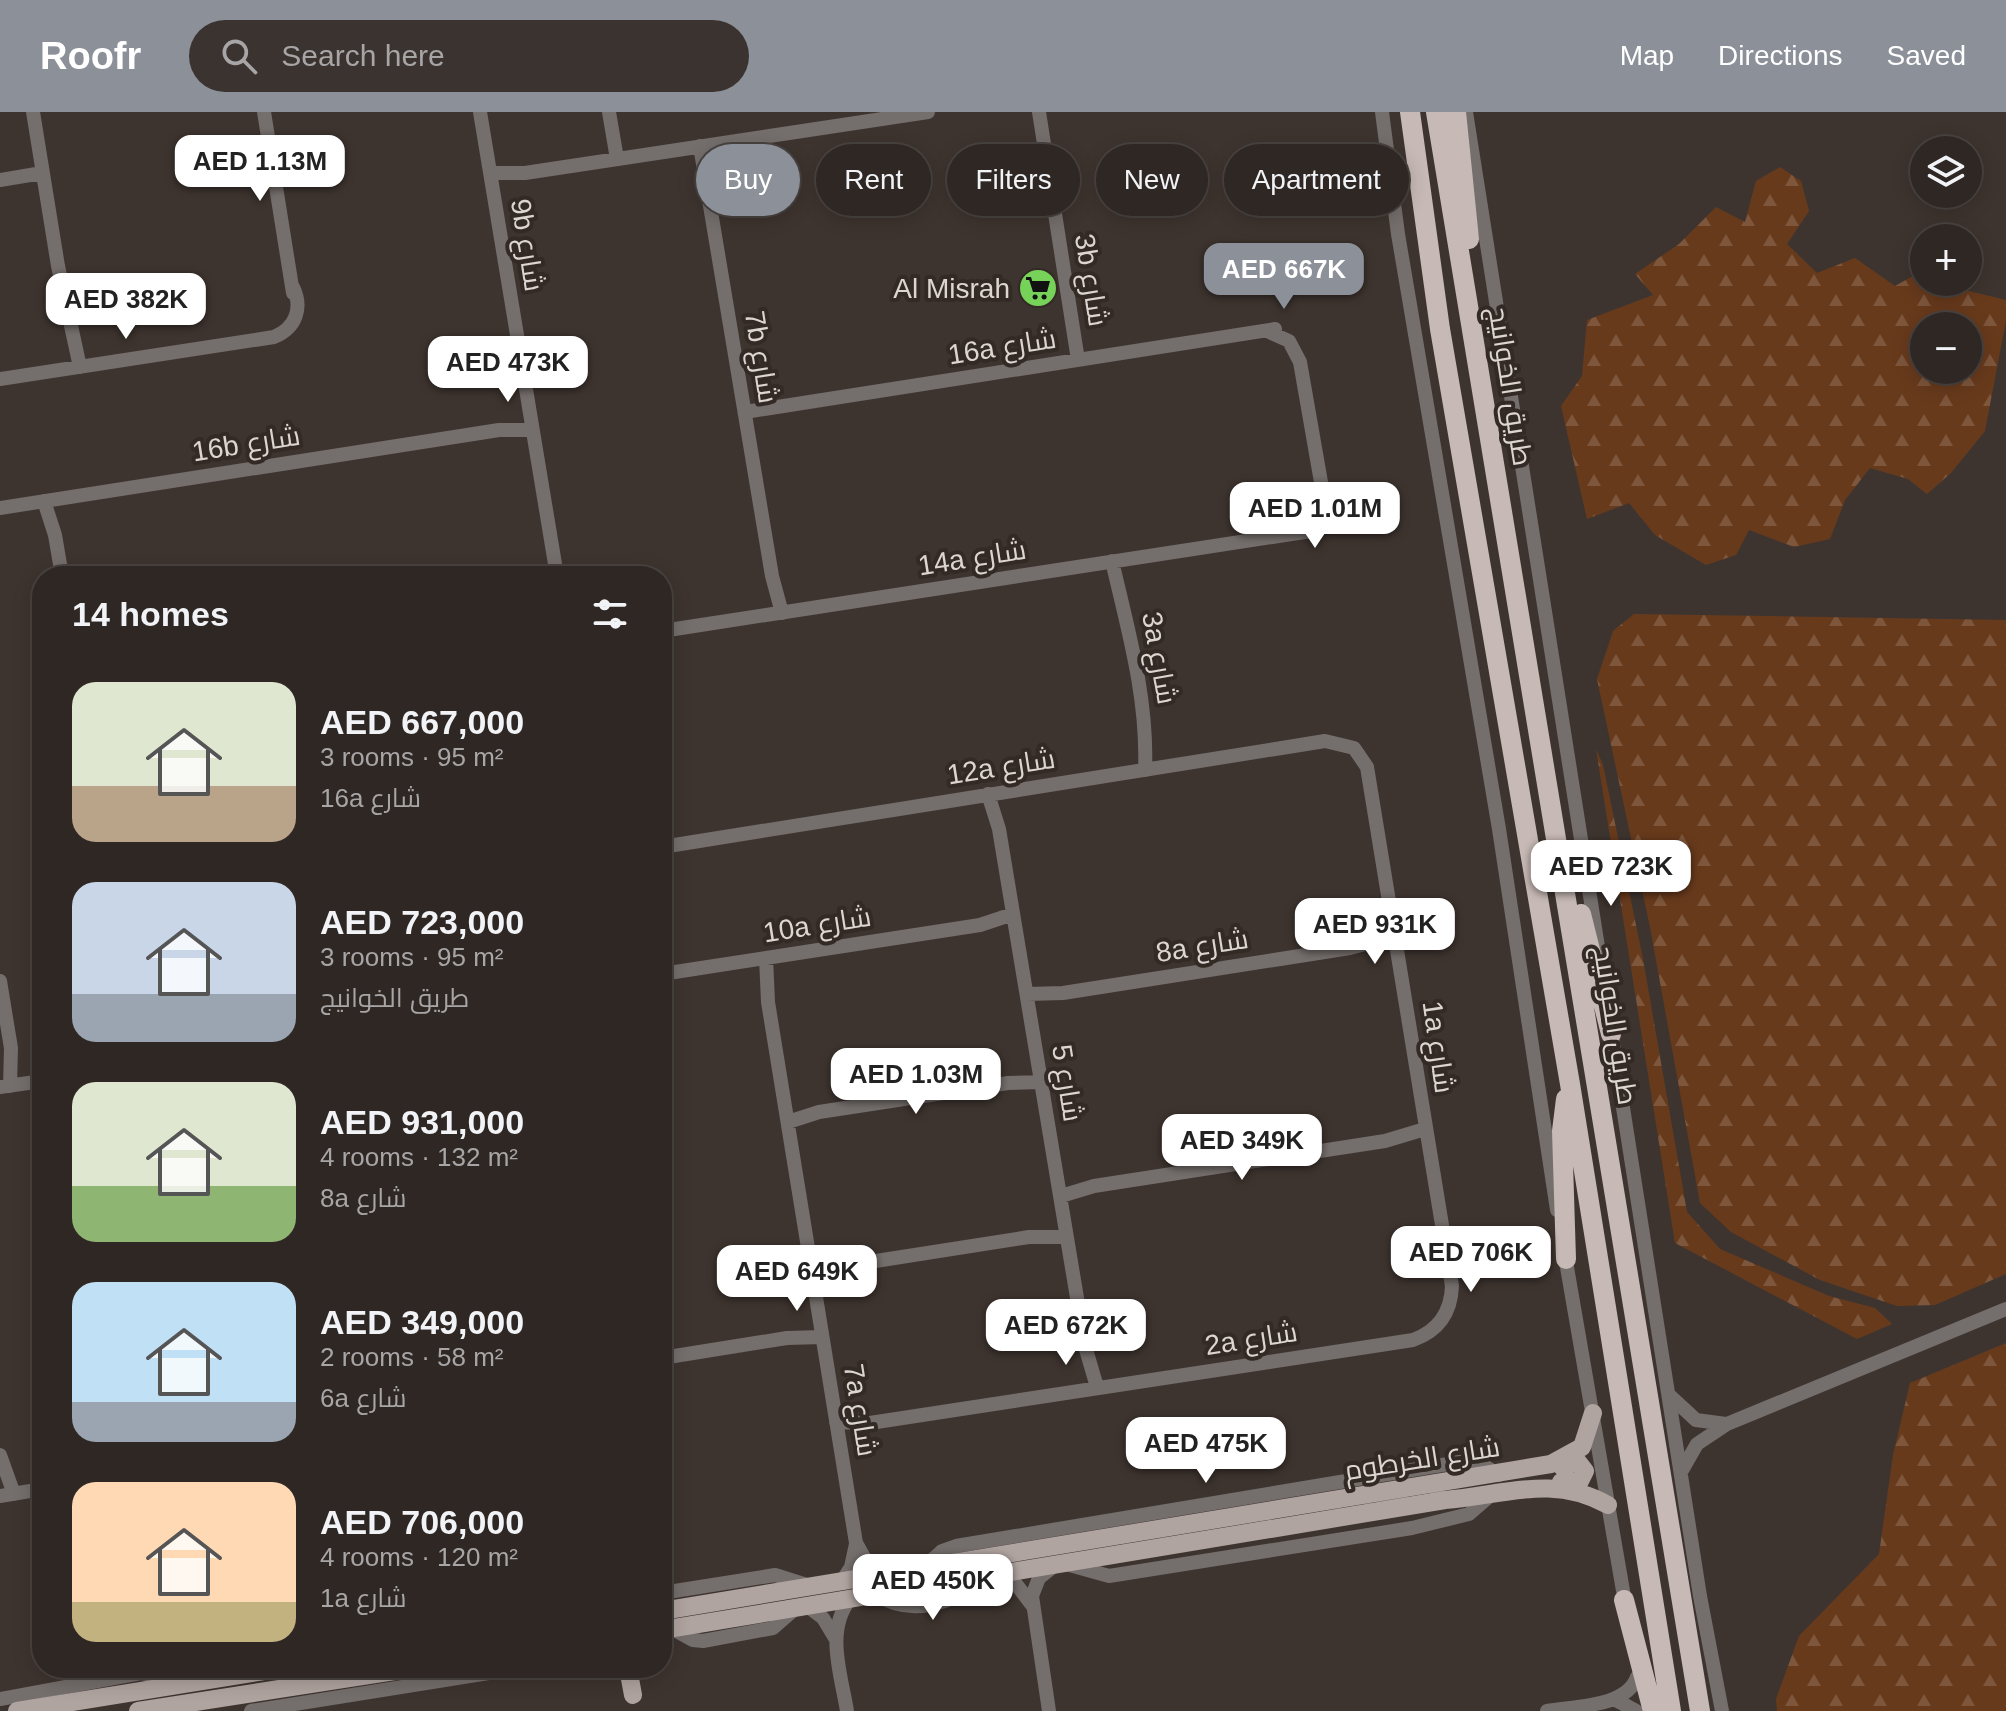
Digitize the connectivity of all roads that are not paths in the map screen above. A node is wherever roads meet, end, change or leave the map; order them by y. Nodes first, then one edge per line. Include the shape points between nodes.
1 (33, 112) edge
2 (264, 112) edge
3 (480, 112) edge
4 (609, 112) edge
5 (928, 112) edge
6 (1039, 112) edge
7 (1382, 112) edge
8 (1397, 112) edge
9 (1410, 112) edge
10 (1436, 112) edge
11 (1456, 112) edge
12 (1466, 112) edge
13 (713, 144) edge
14 (696, 147) edge
15 (617, 159) junction
16 (42, 173) junction
17 (491, 178) junction
18 (0, 180) edge
19 (1422, 194) junction
20 (712, 216) edge
21 (1463, 266) junction
22 (1078, 360) junction
23 (74, 368) junction
24 (0, 379) edge
25 (745, 412) junction
26 (532, 424) junction
27 (50, 500) junction
28 (0, 508) edge
29 (1318, 519) joint
30 (1117, 560) junction
31 (60, 566) edge
32 (555, 566) edge
33 (776, 614) junction
34 (672, 630) edge
35 (1347, 745) joint
36 (1152, 769) junction
37 (994, 794) junction
38 (1552, 804) junction
39 (672, 845) edge
40 (1014, 919) junction
41 (1397, 941) junction
42 (761, 959) junction
43 (672, 972) edge
44 (0, 981) edge
45 (1028, 999) junction
46 (1611, 1034) junction
47 (1041, 1077) junction
48 (32, 1083) edge
49 (1570, 1084) junction
50 (12, 1086) edge
51 (787, 1116) junction
52 (1425, 1135) junction
53 (1060, 1191) junction
54 (1066, 1231) junction
55 (1566, 1259) junction
56 (812, 1271) junction
57 (2006, 1309) edge
58 (1442, 1312) joint
59 (821, 1332) junction
60 (672, 1356) edge
61 (1091, 1388) junction
62 (1669, 1395) junction
63 (1593, 1413) junction
64 (1727, 1424) junction
65 (837, 1428) junction
66 (0, 1458) edge
67 (1538, 1466) junction
68 (1681, 1472) junction
69 (1499, 1475) junction
70 (1539, 1488) junction
71 (32, 1491) edge
72 (7, 1495) edge
73 (1491, 1495) junction
74 (1608, 1505) junction
75 (1201, 1522) junction
76 (856, 1543) junction
77 (1161, 1548) junction
78 (1060, 1565) junction
79 (923, 1568) junction
80 (884, 1574) junction
81 (1000, 1574) junction
82 (842, 1581) junction
83 (810, 1586) junction
84 (672, 1591) edge
85 (850, 1599) junction
86 (733, 1600) junction
87 (1624, 1600) junction
88 (1032, 1605) junction
89 (802, 1607) junction
90 (672, 1609) edge
91 (672, 1623) edge
92 (672, 1624) edge
93 (836, 1642) junction
94 (1637, 1677) junction
95 (114, 1678) edge
96 (155, 1678) edge
97 (203, 1678) edge
98 (350, 1678) edge
99 (458, 1678) edge
100 (625, 1678) edge
101 (631, 1678) edge
102 (178, 1686) junction
103 (0, 1699) edge
104 (1614, 1699) junction
105 (634, 1703) edge
106 (17, 1711) edge
107 (138, 1711) edge
108 (251, 1711) edge
109 (847, 1711) edge
110 (1049, 1711) edge
111 (1547, 1711) edge
112 (1636, 1711) edge
113 (1643, 1711) edge
114 (1653, 1711) edge
115 (1671, 1711) edge
116 (1700, 1711) edge
117 (1722, 1711) edge

1 - 16 street
2 - 23 street via 298,309 290,321 258,339
3 - 17 street, 9b شارع
4 - 15 street
5 - 13 street
6 - 22 street, 3b شارع
7 - 55 street
8 - 19 highway
9 - 19 highway, طريق الخوانيج
10 - 21 highway, طريق الخوانيج
11 - 21 highway via 1469,227
12 - 46 street
14 - 15 street
15 - 17 street
16 - 18 street
16 - 23 street
17 - 26 street, 9b شارع
19 - 49 highway, طريق الخوانيج via 1443,345
20 - 25 street, 7b شارع
21 - 38 highway, طريق الخوانيج
22 - 25 street, 16a شارع
22 - 29 street, 16a شارع via 1281,329 1291,338 1300,362 1322,494
23 - 24 street
25 - 33 street, 7b شارع
26 - 27 street, 16b شارع
26 - 32 street, 9b شارع
27 - 28 street, 16b شارع
27 - 31 street
29 - 30 street, 14a شارع via 1306,533
30 - 33 street, 14a شارع
30 - 36 street, 3a شارع
33 - 34 street, 14a شارع
35 - 36 street, 12a شارع via 1325,741
35 - 41 street, 1a شارع via 1360,753 1367,767
36 - 37 street, 12a شارع
37 - 39 street, 12a شارع
37 - 40 street, شارع 5
38 - 46 highway
38 - 116 highway, طريق الخوانيج
40 - 42 street, 10a شارع
40 - 45 street, شارع 5
41 - 45 street, 8a شارع
41 - 52 street, 1a شارع
42 - 43 street, 10a شارع
42 - 51 street, 7a شارع
44 - 50 street
45 - 47 street, شارع 5
46 - 62 street
47 - 51 street
47 - 53 street, شارع 5
48 - 50 street
49 - 55 highway via 1562,1131
49 - 115 highway, طريق الخوانيج
51 - 56 street, 7a شارع
52 - 53 street
52 - 58 street, 1a شارع via 1452,1295
53 - 54 street, شارع 5
54 - 56 street
54 - 61 street, شارع 5
55 - 63 street
56 - 59 street, 7a شارع
57 - 64 street
58 - 61 street, 2a شارع via 1429,1332 1403,1341
59 - 60 street
59 - 65 street, 7a شارع
61 - 65 street, 2a شارع
62 - 64 street via 1696,1420
62 - 68 street
63 - 67 main road, شارع الخرطوم via 1577,1452
63 - 74 street
64 - 68 street via 1697,1444
65 - 76 street, 7a شارع
66 - 72 street
67 - 69 main road, شارع الخرطوم
67 - 70 main road via 1574,1461 1585,1471 1580,1481
68 - 117 street
69 - 75 main road, شارع الخرطوم
69 - 79 street via 1481,1464 1460,1462 956,1546
70 - 73 main road, شارع الخرطوم
70 - 74 main road, شارع الخرطوم via 1571,1488
71 - 72 street
73 - 77 main road, شارع الخرطوم
73 - 78 street via 1469,1514 1412,1528 1109,1576
74 - 87 street
75 - 77 main road via 1198,1533
75 - 79 main road, شارع الخرطوم
76 - 80 street via 869,1566
76 - 82 street, 7a شارع
77 - 78 main road, شارع الخرطوم
78 - 81 main road, شارع الخرطوم
78 - 88 street via 1039,1578
79 - 80 main road, شارع الخرطوم
80 - 82 main road, شارع الخرطوم
81 - 85 main road, شارع الخرطوم
81 - 88 street
82 - 83 main road, شارع الخرطوم
83 - 84 street via 775,1575
83 - 86 main road, شارع الخرطوم
85 - 89 main road, شارع الخرطوم
85 - 93 street via 840,1615
86 - 90 main road, شارع الخرطوم
86 - 91 main road
87 - 94 street
87 - 114 highway
88 - 110 street
89 - 92 main road, شارع الخرطوم
89 - 93 street via 823,1618
93 - 109 street
94 - 104 street via 1632,1688
94 - 113 street
95 - 103 street
96 - 102 street
97 - 102 main road
98 - 107 main road
99 - 108 street
100 - 105 street
101 - 105 main road
102 - 106 main road
104 - 111 street
104 - 112 street

